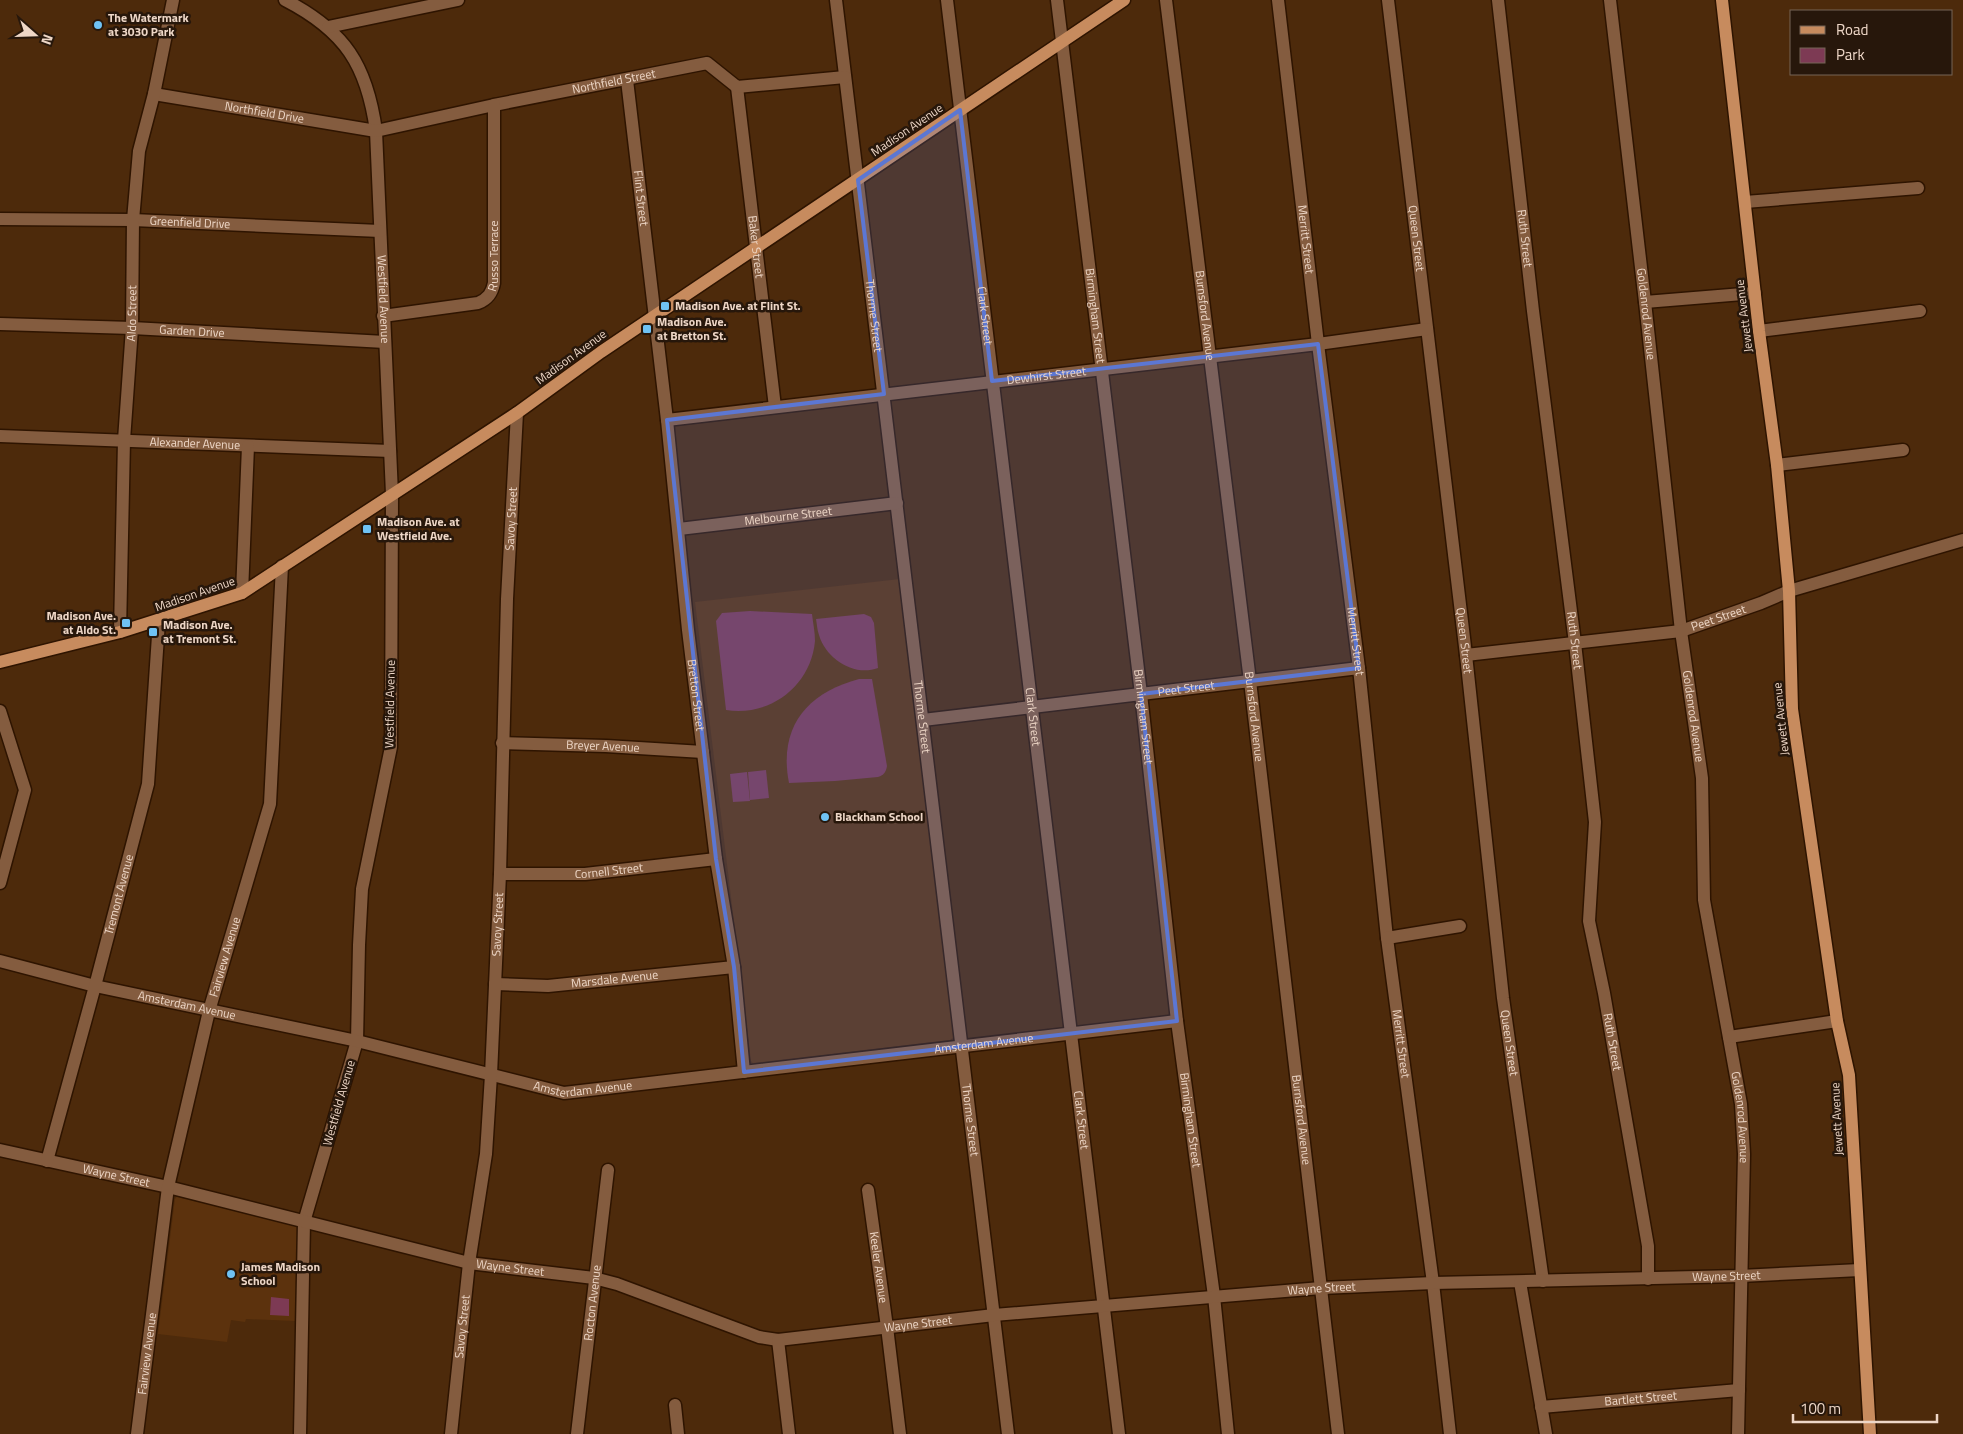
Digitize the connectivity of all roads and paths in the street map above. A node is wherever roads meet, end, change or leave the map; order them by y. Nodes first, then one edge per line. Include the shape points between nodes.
1 (173, 0) edge
2 (285, 0) edge
3 (458, 0) edge
4 (836, 0) edge
5 (947, 0) edge
6 (1057, 0) edge
7 (1124, 0) edge
8 (1166, 0) edge
9 (1278, 0) edge
10 (1388, 0) edge
11 (1498, 0) edge
12 (1610, 0) edge
13 (1722, 0) edge
14 (328, 26) junction
15 (1062, 43) junction
16 (845, 77) junction
17 (627, 80) junction
18 (737, 87) junction
19 (154, 94) junction
20 (494, 105) junction
21 (960, 110) junction
22 (376, 131) junction
23 (858, 180) junction
24 (1918, 188) dead end
25 (1745, 202) junction
26 (0, 219) edge
27 (133, 220) junction
28 (380, 231) junction
29 (757, 248) junction
30 (1755, 293) junction
31 (1646, 302) junction
32 (1920, 311) dead end
33 (383, 316) junction
34 (654, 316) junction
35 (0, 324) edge
36 (132, 328) junction
37 (1428, 329) junction
38 (1759, 331) junction
39 (385, 342) junction
40 (1318, 344) junction
41 (1209, 355) junction
42 (1100, 368) junction
43 (992, 381) junction
44 (884, 394) junction
45 (776, 407) junction
46 (517, 413) junction
47 (667, 420) junction
48 (0, 436) edge
49 (124, 440) junction
50 (248, 446) junction
51 (1903, 450) dead end
52 (390, 451) junction
53 (1777, 465) junction
54 (392, 494) junction
55 (897, 503) junction
56 (679, 529) junction
57 (1963, 540) edge
58 (282, 566) junction
59 (1789, 591) junction
60 (242, 593) junction
61 (159, 621) junction
62 (1681, 631) junction
63 (120, 632) junction
64 (1575, 643) junction
65 (1466, 655) junction
66 (0, 662) edge
67 (1359, 668) junction
68 (1250, 681) junction
69 (1141, 694) junction
70 (1031, 708) junction
71 (0, 711) edge
72 (923, 720) junction
73 (502, 742) junction
74 (703, 752) junction
75 (716, 859) junction
76 (500, 874) junction
77 (0, 882) edge
78 (1460, 926) dead end
79 (1387, 938) junction
80 (0, 961) edge
81 (734, 967) junction
82 (495, 984) junction
83 (95, 986) junction
84 (209, 1011) junction
85 (1177, 1021) junction
86 (1836, 1021) junction
87 (1070, 1034) junction
88 (1730, 1037) junction
89 (357, 1041) junction
90 (962, 1047) junction
91 (744, 1072) junction
92 (491, 1075) junction
93 (0, 1150) edge
94 (46, 1161) junction
95 (608, 1170) dead end
96 (168, 1187) junction
97 (868, 1190) dead end
98 (304, 1222) junction
99 (468, 1263) junction
100 (1860, 1270) junction
101 (1740, 1276) junction
102 (594, 1278) junction
103 (1648, 1278) junction
104 (1543, 1281) junction
105 (1520, 1282) junction
106 (1433, 1283) junction
107 (1322, 1288) junction
108 (1214, 1296) junction
109 (1103, 1306) junction
110 (994, 1314) junction
111 (888, 1327) junction
112 (778, 1340) junction
113 (1739, 1390) junction
114 (675, 1405) dead end
115 (1541, 1406) junction
116 (137, 1434) edge
117 (300, 1434) edge
118 (451, 1434) edge
119 (577, 1434) edge
120 (678, 1434) edge
121 (789, 1434) edge
122 (900, 1434) edge
123 (1008, 1434) edge
124 (1119, 1434) edge
125 (1228, 1434) edge
126 (1338, 1434) edge
127 (1450, 1434) edge
128 (1546, 1434) edge
129 (1738, 1434) edge
130 (1870, 1434) edge

1 - 19 street, Aldo Street
2 - 14 street, Westfield Avenue
3 - 14 street
4 - 16 street, Thorme Street
5 - 21 street, Clark Street
6 - 15 street, Birmingham Street
7 - 15 main road, Madison Avenue
8 - 41 street, Burnsford Avenue
9 - 40 street, Merritt Street
10 - 37 street, Queen Street
11 - 64 street, Ruth Street via 1534,326
12 - 31 street, Goldenrod Avenue
13 - 25 main road, Jewett Avenue
14 - 22 street, Westfield Avenue via 360,70 369,90
15 - 21 main road, Madison Avenue
15 - 42 street, Birmingham Street
16 - 18 street
16 - 23 street, Thorme Street
17 - 18 street, Northfield Street via 707,63
17 - 20 street, Northfield Street
17 - 34 street, Flint Street
18 - 29 street, Baker Street
19 - 22 street, Northfield Drive
19 - 27 street, Aldo Street via 139,151
20 - 22 street, Northfield Street
20 - 33 street, Russo Terrace via 492,290 486,299 478,303
21 - 23 main road, Madison Avenue
21 - 43 street, Clark Street
22 - 28 street, Westfield Avenue
23 - 29 main road, Madison Avenue
23 - 44 street, Thorme Street
24 - 25 street
25 - 30 main road, Jewett Avenue
26 - 27 street, Greenfield Drive
27 - 28 street, Greenfield Drive
27 - 36 street, Aldo Street
28 - 33 street, Westfield Avenue
29 - 34 main road, Madison Avenue
29 - 45 street, Baker Street
30 - 31 street
30 - 38 main road, Jewett Avenue
31 - 62 street, Goldenrod Avenue
32 - 38 street
33 - 39 street, Westfield Avenue
34 - 46 main road, Madison Avenue
34 - 47 street, Bretton Street
35 - 36 street, Garden Drive
36 - 39 street, Garden Drive
36 - 49 street, Aldo Street
37 - 40 street, Dewhirst Street
37 - 65 street, Queen Street
38 - 53 main road, Jewett Avenue
39 - 52 street, Westfield Avenue
40 - 41 street, Dewhirst Street
40 - 67 street, Merritt Street
41 - 42 street, Dewhirst Street
41 - 68 street, Burnsford Avenue
42 - 43 street, Dewhirst Street
42 - 69 street, Birmingham Street
43 - 44 street, Dewhirst Street
43 - 70 street, Clark Street
44 - 45 street, Dewhirst Street
44 - 55 street, Thorme Street
45 - 47 street, Dewhirst Street
46 - 54 main road, Madison Avenue
46 - 73 street, Savoy Street
47 - 56 street, Bretton Street
48 - 49 street, Alexander Avenue
49 - 50 street, Alexander Avenue
49 - 63 street, Aldo Street
50 - 52 street, Alexander Avenue
50 - 60 street
51 - 53 street
52 - 54 street, Westfield Avenue
53 - 59 main road, Jewett Avenue
54 - 58 main road, Madison Avenue
54 - 89 street, Westfield Avenue via 391,747 362,890
55 - 56 street, Melbourne Street
55 - 72 street, Thorme Street
56 - 74 street, Bretton Street
57 - 59 street, Peet Street
58 - 60 main road, Madison Avenue
58 - 84 street, Fairview Avenue via 270,804
59 - 62 street, Peet Street
59 - 86 main road, Jewett Avenue via 1792,709
60 - 61 main road, Madison Avenue
61 - 63 main road, Madison Avenue
61 - 83 street, Tremont Avenue via 148,784
62 - 64 street, Peet Street
62 - 88 street, Goldenrod Avenue via 1702,778 1704,900
63 - 66 main road, Madison Avenue
64 - 65 street, Peet Street
64 - 103 street, Ruth Street via 1595,822 1589,921 1648,1246
65 - 104 street, Queen Street via 1503,998
67 - 68 street, Peet Street
67 - 79 street, Merritt Street
68 - 69 street, Peet Street
68 - 107 street, Burnsford Avenue
69 - 70 street, Peet Street
69 - 85 street, Birmingham Street
70 - 72 street, Peet Street
70 - 87 street, Clark Street
71 - 77 street via 25,790
72 - 90 street, Thorme Street
73 - 74 street, Breyer Avenue
73 - 76 street, Savoy Street
74 - 75 street, Bretton Street
75 - 76 street, Cornell Street via 585,874
75 - 81 street, Bretton Street
76 - 82 street, Savoy Street
78 - 79 street
79 - 106 street, Merritt Street
80 - 83 street, Amsterdam Avenue
81 - 82 street, Marsdale Avenue via 548,986
81 - 91 street, Bretton Street
82 - 92 street, Savoy Street
83 - 84 street, Amsterdam Avenue
83 - 94 street, Tremont Avenue
84 - 89 street, Amsterdam Avenue
84 - 96 street, Fairview Avenue
85 - 87 street, Amsterdam Avenue
85 - 108 street, Birmingham Street
86 - 88 street
86 - 100 main road, Jewett Avenue via 1849,1075
87 - 90 street, Amsterdam Avenue
87 - 109 street, Clark Street
88 - 101 street, Goldenrod Avenue via 1741,1104 1744,1154
89 - 92 street, Amsterdam Avenue
89 - 98 street, Westfield Avenue
90 - 91 street, Amsterdam Avenue
90 - 110 street, Thorme Street
91 - 92 street, Amsterdam Avenue via 564,1093
92 - 99 street, Savoy Street via 486,1154
93 - 94 street, Wayne Street
94 - 96 street, Wayne Street
95 - 102 street, Rocton Avenue
96 - 98 street, Wayne Street
96 - 116 street, Fairview Avenue
97 - 111 street, Keeler Avenue
98 - 99 street, Wayne Street
98 - 117 street, Westfield Avenue
99 - 102 street, Wayne Street
99 - 118 street, Savoy Street
100 - 101 street, Wayne Street
100 - 130 main road, Jewett Avenue
101 - 103 street, Wayne Street
101 - 113 street, Goldenrod Avenue
102 - 112 street, Wayne Street via 759,1337
102 - 119 street, Rocton Avenue
103 - 104 street, Wayne Street
104 - 105 street, Wayne Street
105 - 106 street, Wayne Street
105 - 115 street
106 - 107 street, Wayne Street
106 - 127 street, Merritt Street
107 - 108 street, Wayne Street
107 - 126 street, Burnsford Avenue
108 - 109 street, Wayne Street
108 - 125 street, Birmingham Street
109 - 110 street, Wayne Street
109 - 124 street, Clark Street
110 - 111 street, Wayne Street
110 - 123 street, Thorme Street
111 - 112 street, Wayne Street
111 - 122 street, Keeler Avenue
112 - 121 street
113 - 115 street, Bartlett Street
113 - 129 street, Goldenrod Avenue
114 - 120 street
115 - 128 street

